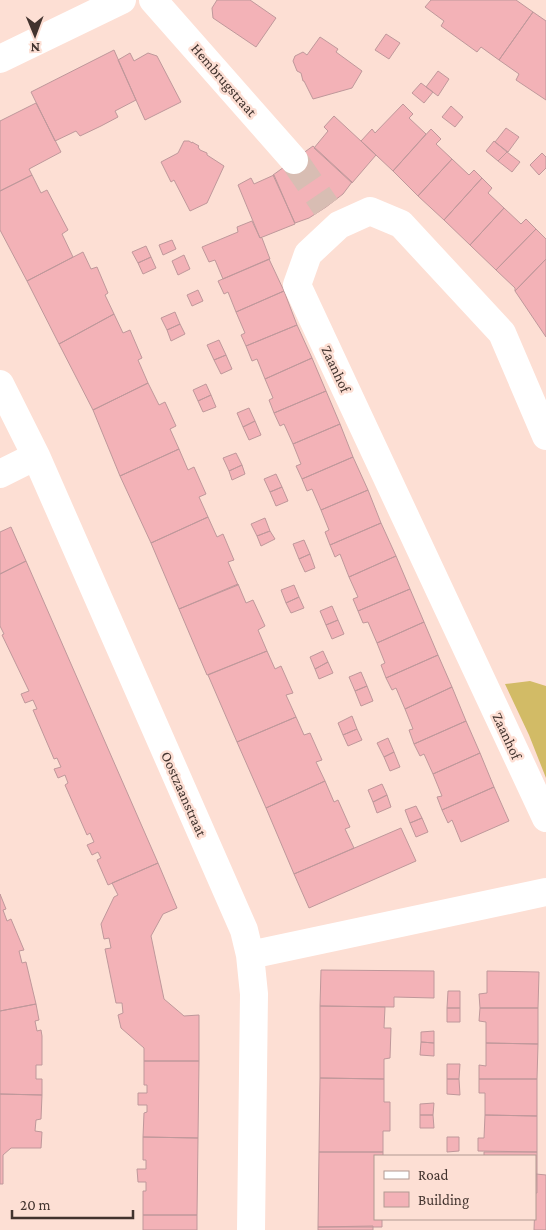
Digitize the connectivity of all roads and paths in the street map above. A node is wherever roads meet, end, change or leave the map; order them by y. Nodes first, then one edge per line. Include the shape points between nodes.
1 (122, 0) edge
2 (154, 0) edge
3 (0, 60) edge
4 (294, 160) tunnel mouth
5 (0, 384) edge
6 (546, 436) edge
7 (36, 456) junction
8 (0, 474) edge
9 (546, 818) edge
10 (546, 892) edge
11 (250, 954) junction
12 (251, 1230) edge

1 - 3 street
2 - 4 street, Hembrugstraat
5 - 7 street, Oostzaanstraat
6 - 9 street, Zaanhof via 502,333 401,224 370,211 333,216 308,254 296,285
7 - 8 street
7 - 11 street, Oostzaanstraat via 240,921
10 - 11 street
11 - 12 street, Oostzaanstraat via 254,994

